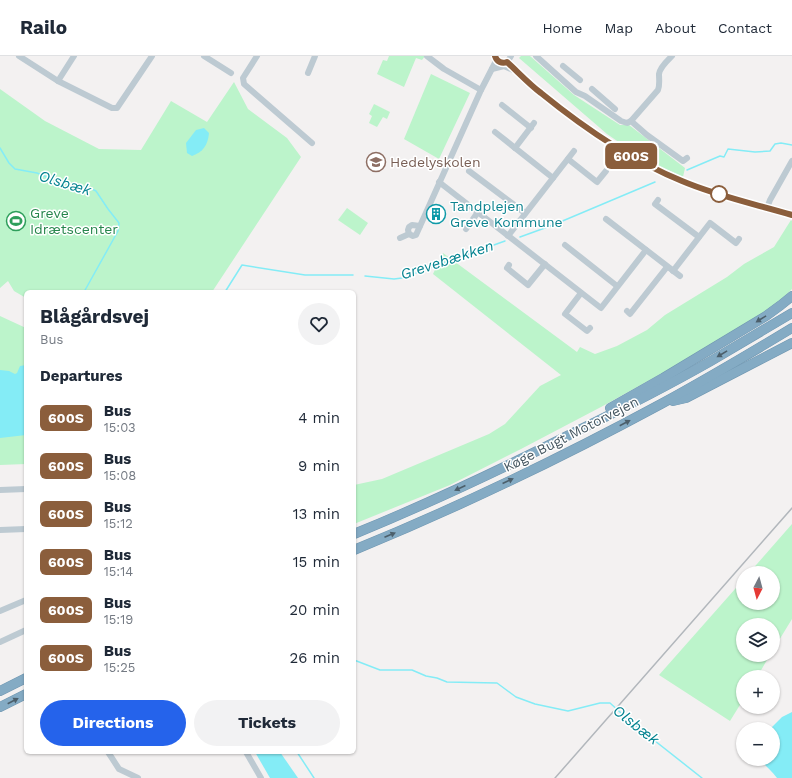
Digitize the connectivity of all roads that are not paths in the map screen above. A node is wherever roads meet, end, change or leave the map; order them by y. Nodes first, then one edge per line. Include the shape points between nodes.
1 (18, 56) edge
2 (74, 56) edge
3 (152, 56) edge
4 (204, 56) edge
5 (256, 56) edge
6 (315, 56) edge
7 (427, 56) edge
8 (536, 56) edge
9 (672, 56) edge
10 (497, 59) edge
11 (509, 59) edge
12 (563, 66) dead end
13 (492, 70) junction
14 (518, 72) junction
15 (231, 73) dead end
16 (308, 73) dead end
17 (572, 74) junction
18 (580, 80) dead end
19 (58, 81) junction
20 (565, 82) junction
21 (592, 89) dead end
22 (481, 90) junction
23 (606, 101) junction
24 (553, 102) junction
25 (502, 105) dead end
26 (601, 107) junction
27 (615, 108) dead end
28 (631, 121) junction
29 (495, 132) dead end
30 (312, 143) dead end
31 (515, 148) junction
32 (574, 151) dead end
33 (687, 158) dead end
34 (568, 159) junction
35 (792, 161) edge
36 (469, 171) dead end
37 (606, 171) dead end
38 (553, 178) junction
39 (439, 182) junction
40 (658, 200) dead end
41 (767, 208) junction
42 (478, 212) junction
43 (525, 213) junction
44 (792, 215) edge
45 (606, 219) dead end
46 (466, 228) dead end
47 (508, 236) junction
48 (699, 237) junction
49 (400, 238) dead end
50 (739, 239) dead end
51 (565, 245) dead end
52 (646, 250) junction
53 (545, 264) junction
54 (509, 265) dead end
55 (670, 269) junction
56 (680, 276) dead end
57 (618, 286) junction
58 (581, 293) junction
59 (792, 296) edge
60 (627, 311) dead end
61 (792, 313) edge
62 (590, 328) dead end
63 (792, 328) edge
64 (792, 343) edge
65 (660, 404) junction
66 (583, 428) junction
67 (24, 489) edge
68 (0, 490) edge
69 (24, 529) edge
70 (0, 530) edge
71 (356, 533) edge
72 (356, 549) edge
73 (24, 601) edge
74 (0, 611) edge
75 (24, 631) edge
76 (0, 642) edge
77 (24, 679) edge
78 (0, 691) edge
79 (24, 695) edge
80 (0, 707) edge
81 (109, 754) edge
82 (247, 754) edge
83 (138, 778) edge
84 (261, 778) edge

1 - 19 street
2 - 19 street
3 - 19 street via 117,108 112,108
4 - 15 street
5 - 30 street via 243,78 244,84
6 - 16 street
7 - 22 street via 444,70
8 - 20 street
9 - 28 street via 660,69 658,90
10 - 11 street via 503,63
10 - 13 street
11 - 14 street
11 - 24 street
12 - 17 street
13 - 14 street via 504,66
13 - 22 street
14 - 24 street
17 - 18 street
17 - 20 street
20 - 26 street
21 - 23 street
22 - 39 street
23 - 26 street
23 - 27 street
24 - 41 street via 609,143 661,172 705,190
25 - 31 street via 532,125
26 - 28 street via 621,121
28 - 33 street via 683,161
29 - 31 street
31 - 38 street
32 - 34 street
34 - 37 street via 597,182
34 - 38 street
35 - 41 street
36 - 43 street
38 - 43 street
39 - 42 street
39 - 49 street via 420,226 412,225 409,227 409,234
40 - 48 street via 655,204
41 - 44 street
42 - 46 street
42 - 47 street
43 - 47 street
45 - 52 street
47 - 53 street
48 - 50 street via 710,223 736,243
48 - 55 street
51 - 57 street
52 - 55 street
52 - 57 street
53 - 54 street via 528,285 506,268
53 - 58 street
55 - 56 street
55 - 60 street via 630,314
57 - 58 street via 600,308
58 - 62 street via 565,314 587,331
59 -> 66 highway via 766,316 604,412
61 -> 66 highway, Køge Bugt Motorvejen via 711,361
63 - 65 highway, Køge Bugt Motorvejen
64 - 65 highway via 686,398
72 -> 65 highway, Køge Bugt Motorvejen via 518,477
66 -> 71 highway, Køge Bugt Motorvejen via 441,497
67 - 68 street
69 - 70 street
73 - 74 street
75 - 76 street
77 - 78 highway
80 -> 79 highway
81 - 83 street via 119,769
82 - 84 street

